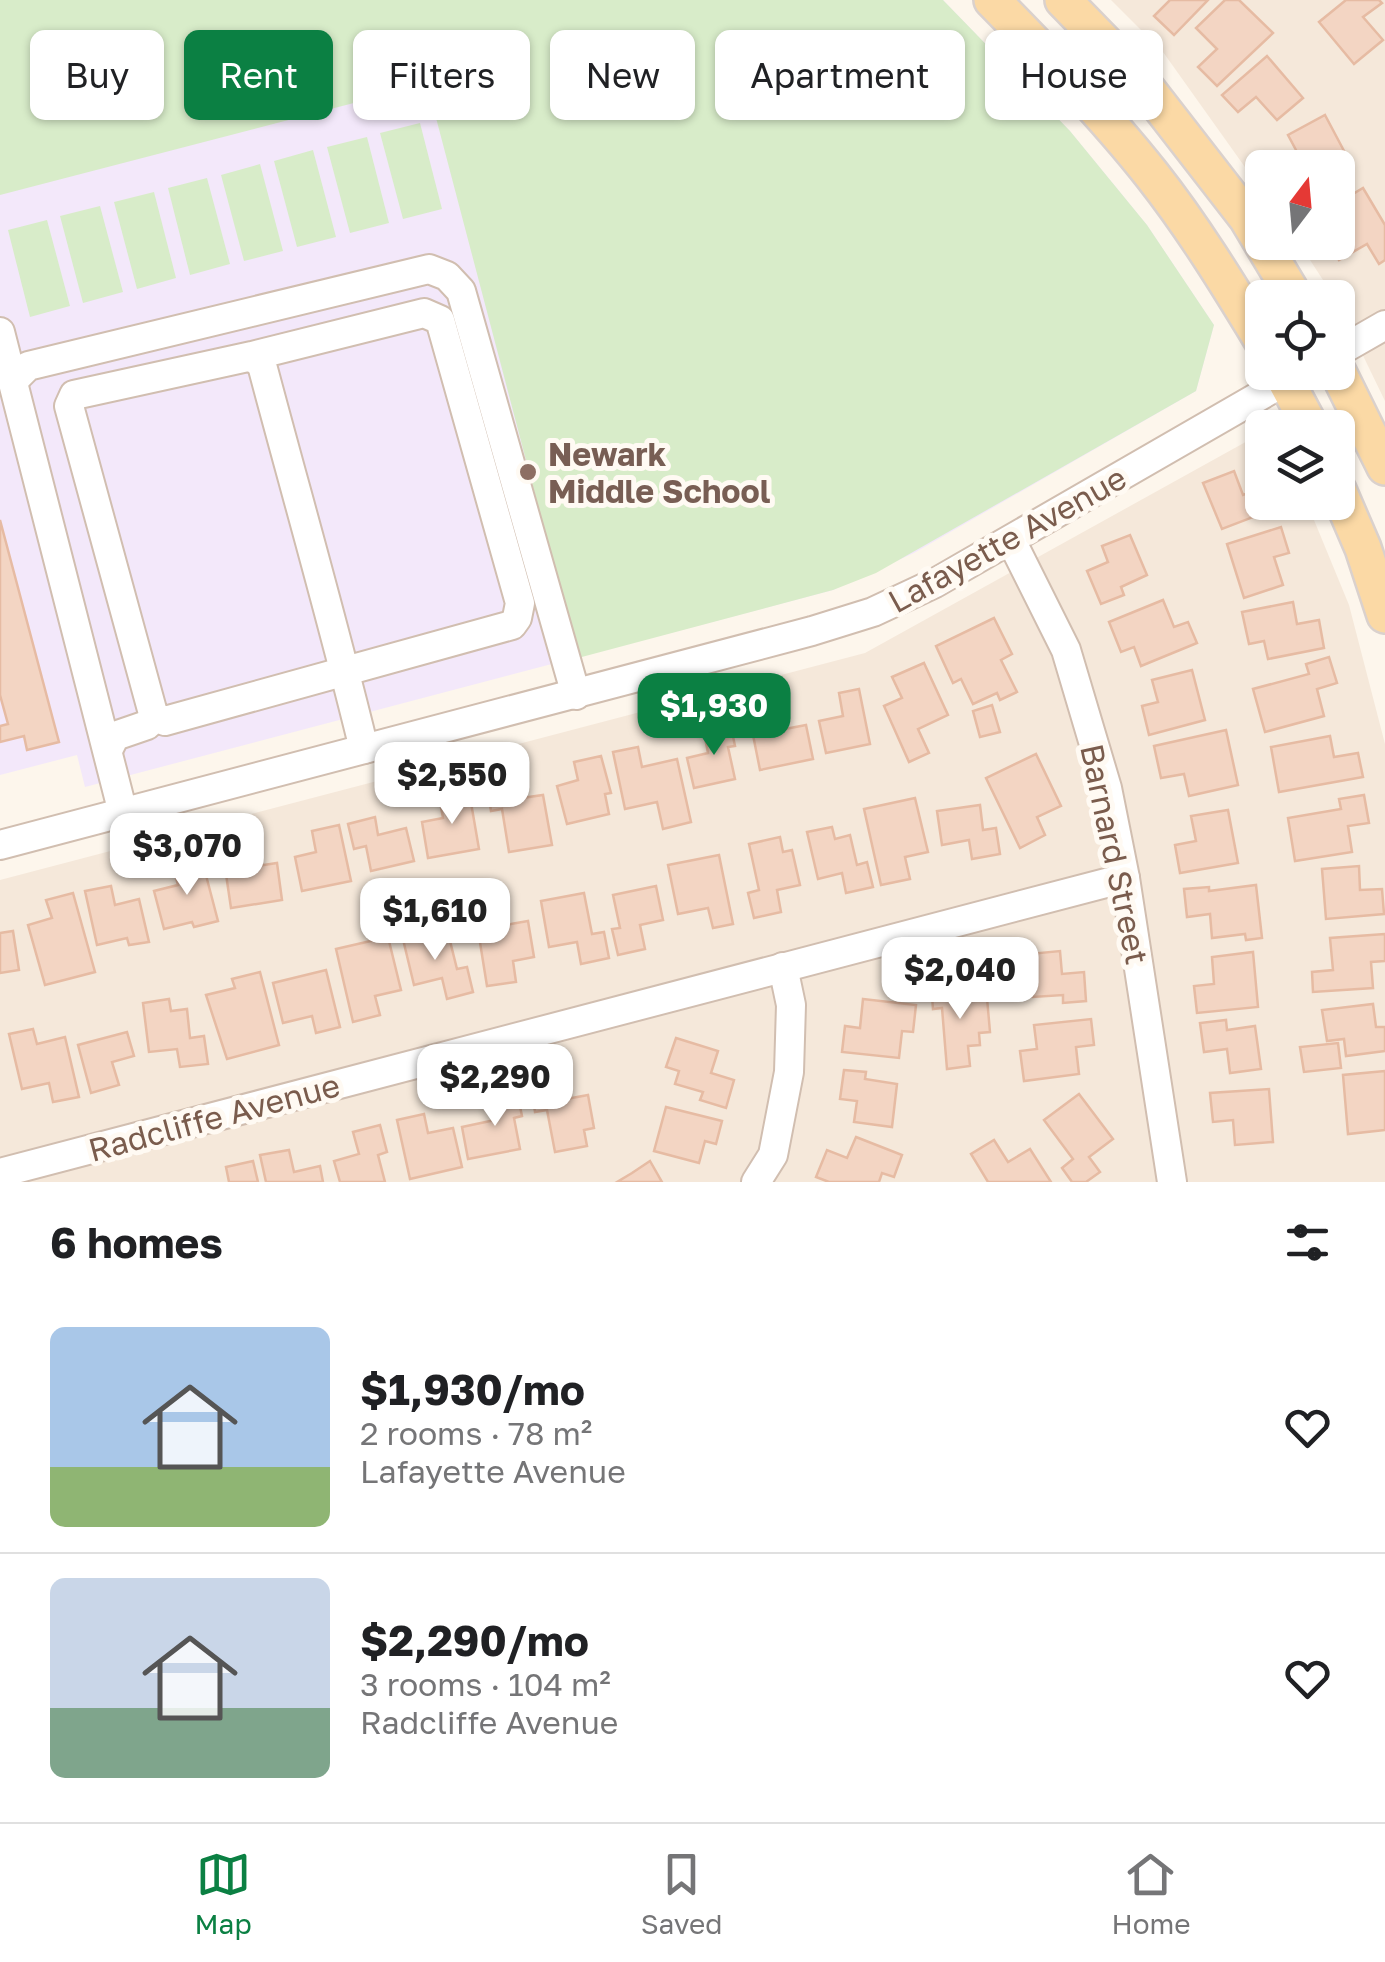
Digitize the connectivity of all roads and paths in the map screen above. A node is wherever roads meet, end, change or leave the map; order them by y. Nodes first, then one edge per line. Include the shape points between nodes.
1 (992, 0) edge
2 (1063, 0) edge
3 (1285, 280) edge
4 (1245, 313) edge
5 (1385, 325) edge
6 (0, 332) edge
7 (1355, 342) edge
8 (252, 356) junction
9 (14, 380) junction
10 (1264, 390) edge
11 (1347, 390) edge
12 (1385, 466) edge
13 (1351, 520) edge
14 (1011, 540) junction
15 (1385, 615) edge
16 (344, 672) junction
17 (576, 695) junction
18 (154, 718) junction
19 (364, 749) junction
20 (108, 750) junction
21 (123, 813) junction
22 (0, 844) edge
23 (1125, 878) junction
24 (783, 967) junction
25 (0, 1173) edge
26 (756, 1182) edge
27 (1172, 1182) edge

1 - 4 main road via 1150,173
2 - 3 main road via 1147,89 1247,218
5 - 7 street
6 - 9 street
8 - 16 street via 262,366
8 - 16 street via 424,313 440,320 520,603 517,618 512,625
8 - 18 street via 74,395 68,406
9 - 17 street via 28,366 429,269 447,276 461,290
9 - 20 street
10 - 14 street, Lafayette Avenue
11 - 12 main road
13 - 15 main road
14 - 17 street, Lafayette Avenue via 874,612
14 - 23 street, Barnard Street via 1066,650 1107,788
16 - 18 street via 165,722
16 - 19 street
17 - 19 street, Lafayette Avenue
18 - 20 street via 115,736
19 - 21 street, Lafayette Avenue
20 - 21 street
21 - 22 street, Lafayette Avenue
23 - 24 street, Radcliffe Avenue
23 - 27 street, Barnard Street
24 - 25 street, Radcliffe Avenue
24 - 26 street via 791,1005 789,1072 774,1155

